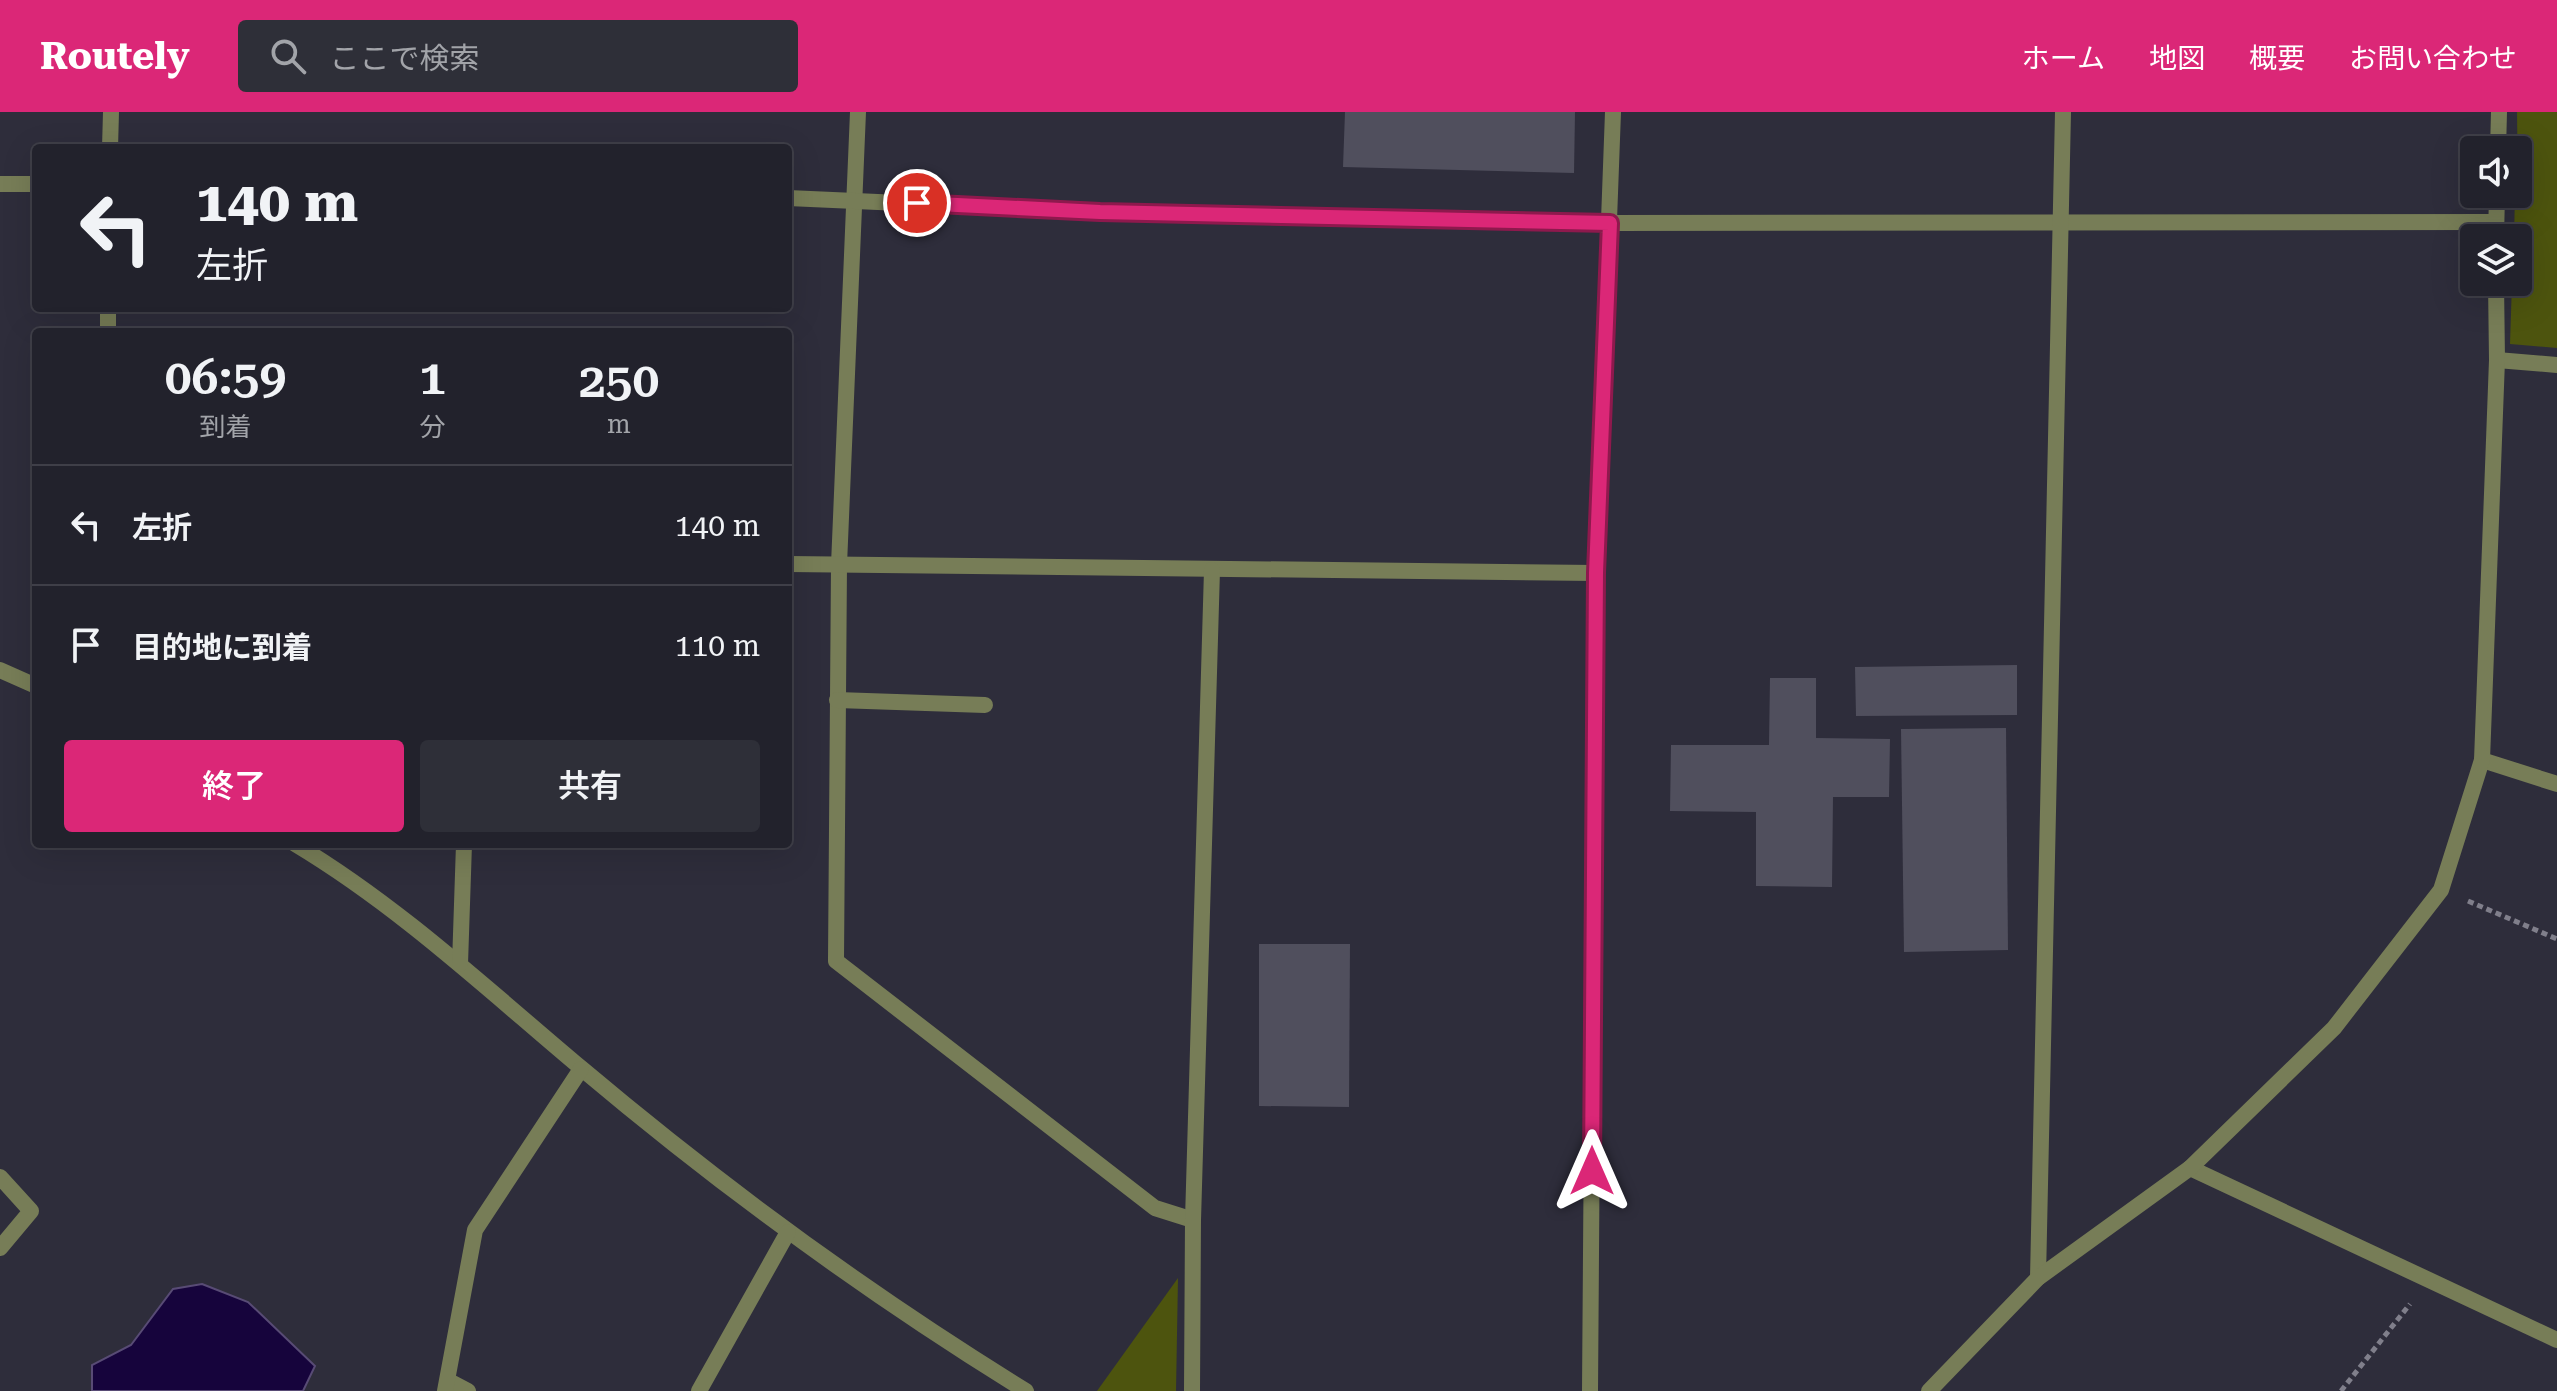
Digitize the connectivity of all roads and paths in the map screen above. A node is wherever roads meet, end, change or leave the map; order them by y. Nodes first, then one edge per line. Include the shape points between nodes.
1 (111, 112) edge
2 (858, 112) edge
3 (1613, 112) edge
4 (2063, 112) edge
5 (2499, 112) edge
6 (2498, 136) edge
7 (110, 144) edge
8 (0, 184) edge
9 (32, 184) edge
10 (792, 198) edge
11 (856, 200) junction
12 (1610, 223) junction
13 (2061, 225) junction
14 (2460, 230) edge
15 (2496, 296) edge
16 (2497, 360) junction
17 (2557, 365) edge
18 (792, 564) edge
19 (839, 565) junction
20 (1212, 570) junction
21 (1596, 573) junction
22 (0, 670) edge
23 (32, 684) edge
24 (837, 700) junction
25 (985, 705) dead end
26 (2482, 760) junction
27 (2557, 784) edge
28 (302, 848) edge
29 (464, 848) edge
30 (2441, 890) junction
31 (2557, 939) edge
32 (460, 964) junction
33 (581, 1069) junction
34 (2190, 1168) junction
35 (0, 1177) edge
36 (1193, 1220) junction
37 (788, 1232) junction
38 (0, 1248) edge
39 (2038, 1278) junction
40 (2429, 1280) junction
41 (2557, 1340) edge
42 (447, 1386) edge
43 (468, 1391) edge
44 (699, 1391) edge
45 (1026, 1391) edge
46 (1192, 1391) edge
47 (1590, 1391) edge
48 (1929, 1391) edge
49 (2341, 1391) edge

1 - 7 street
2 - 11 street
3 - 12 street
4 - 13 street
5 - 6 street
8 - 9 street
10 - 11 street
11 - 12 street via 1100,212
11 - 19 street
12 - 13 street
12 - 21 street
13 - 14 street
13 - 39 street
15 - 16 street
16 - 17 street
16 - 26 street
18 - 19 street
19 - 20 street
19 - 24 street
20 - 21 street
20 - 36 street
21 - 47 street
22 - 23 street
24 - 25 street
24 - 36 street via 836,961 1155,1208
26 - 27 street
26 - 30 street
28 - 32 street via 354,879
29 - 32 street
30 - 31 path
30 - 34 street via 2334,1028
32 - 33 street
33 - 37 street
33 - 42 street via 475,1230
34 - 39 street
34 - 40 street
35 - 38 street via 31,1211
36 - 46 street
37 - 44 street
37 - 45 street
39 - 48 street
40 - 41 street
40 - 49 path
42 - 43 street

